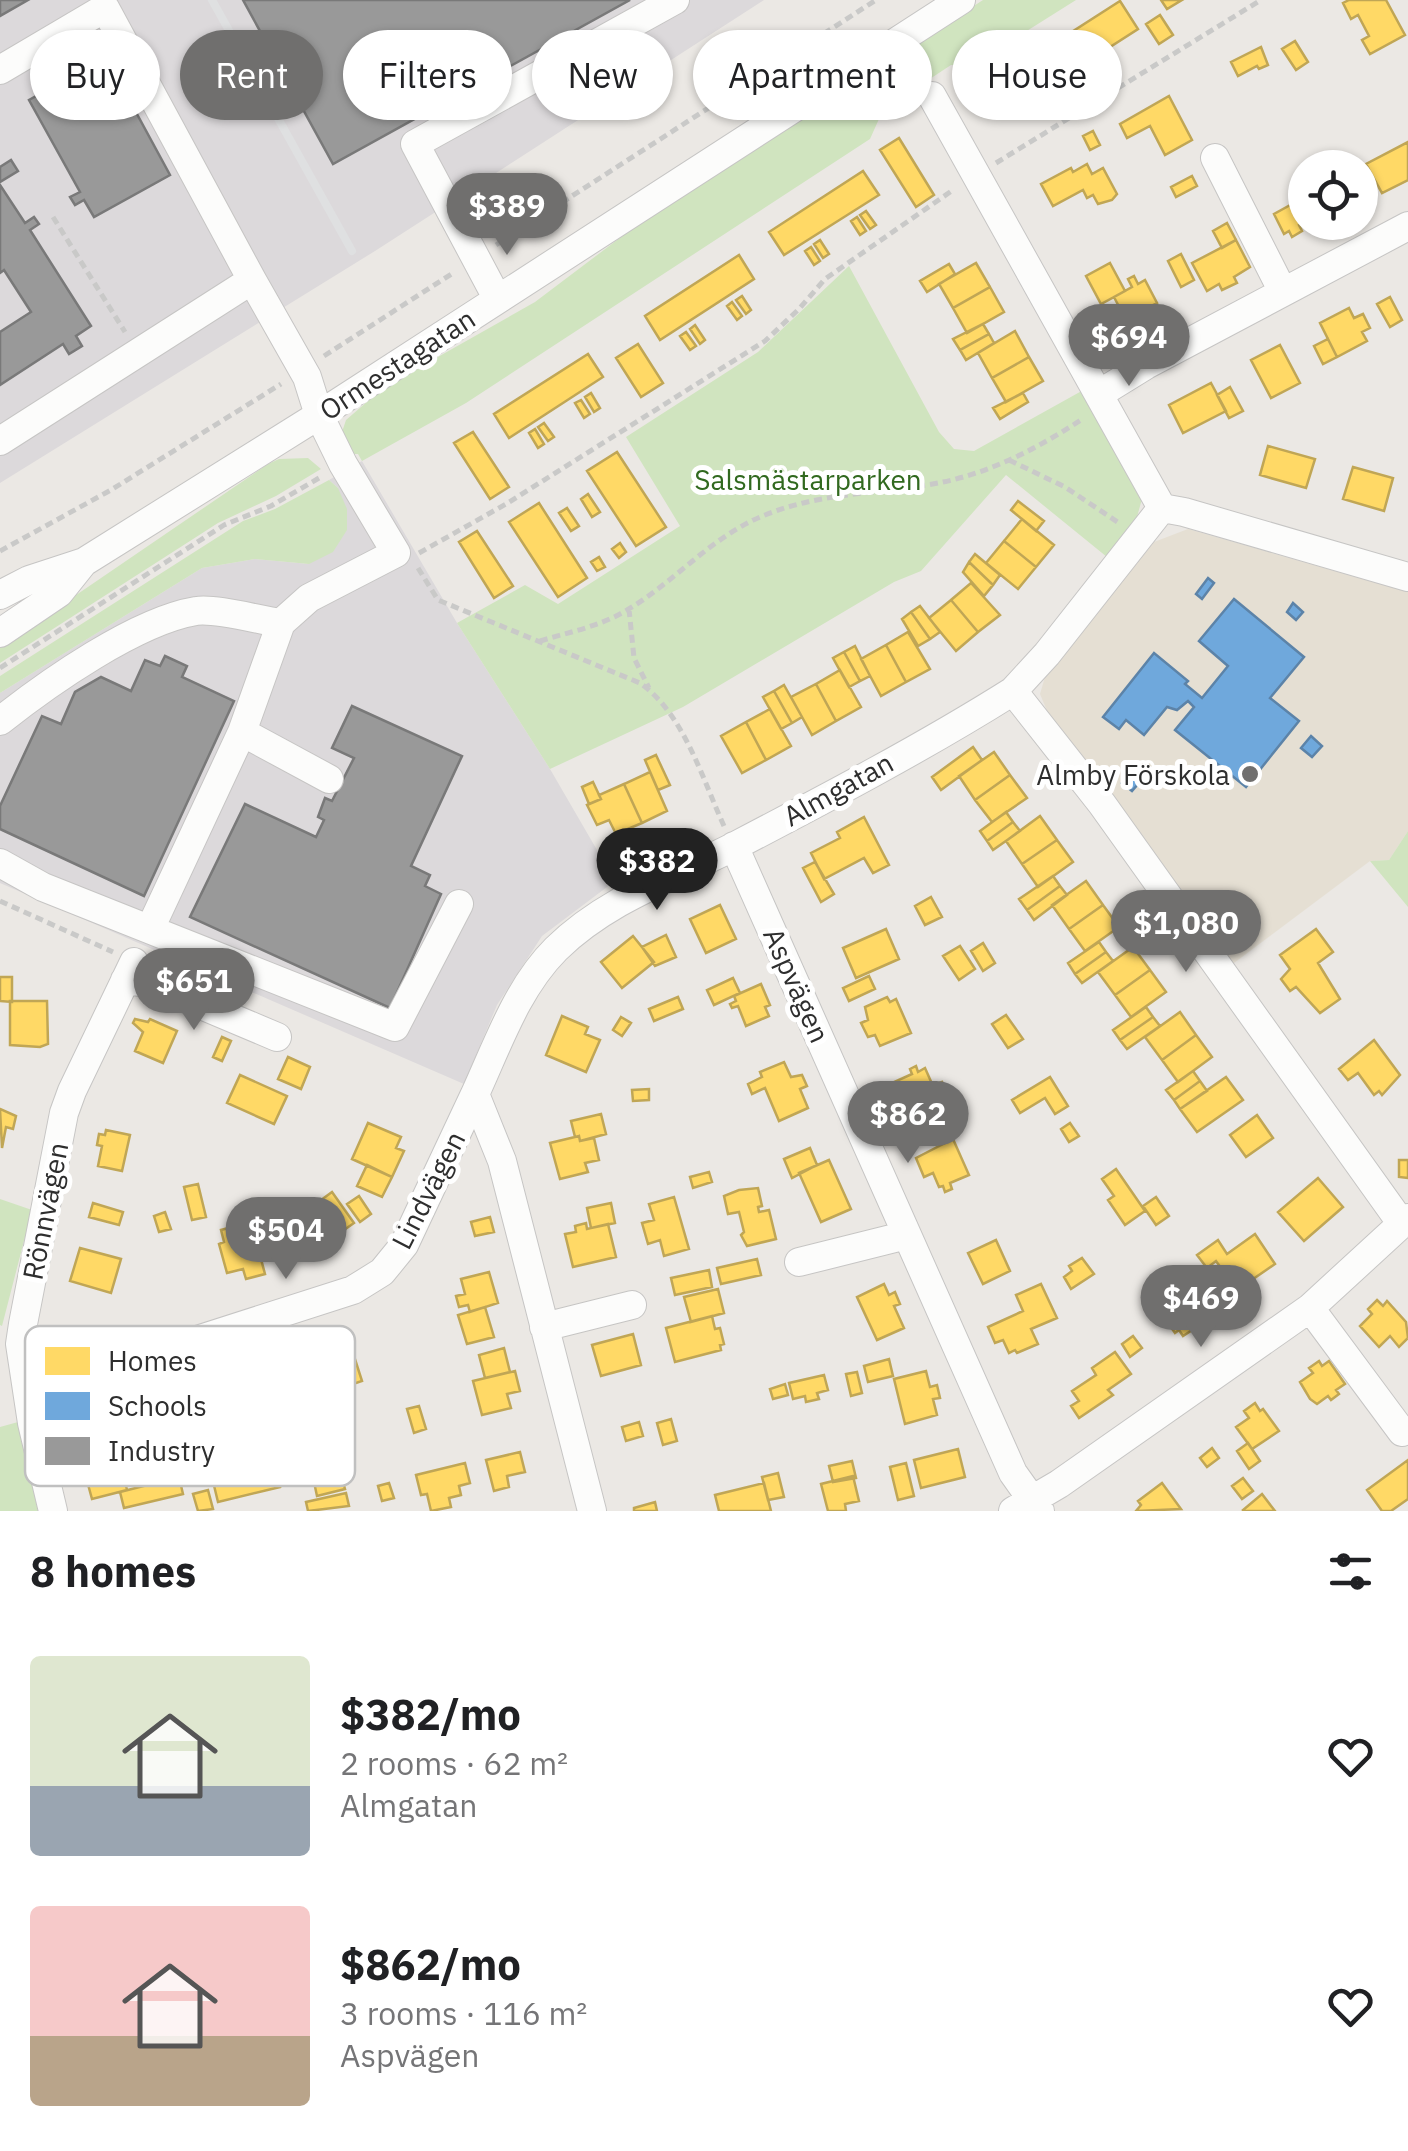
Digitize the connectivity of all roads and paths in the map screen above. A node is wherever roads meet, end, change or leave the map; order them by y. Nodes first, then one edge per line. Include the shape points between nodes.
1 (675, 0) edge
2 (876, 0) edge
3 (961, 0) edge
4 (1260, 0) edge
5 (0, 70) edge
6 (932, 96) dead end
7 (1214, 158) dead end
8 (976, 176) junction
9 (53, 217) dead end
10 (1408, 226) edge
11 (476, 258) junction
12 (252, 280) junction
13 (1283, 292) junction
14 (497, 298) junction
15 (138, 351) junction
16 (303, 370) junction
17 (1099, 394) junction
18 (318, 415) junction
19 (0, 441) edge
20 (1008, 460) junction
21 (344, 464) junction
22 (1162, 508) junction
23 (1141, 537) junction
24 (0, 551) edge
25 (84, 562) junction
26 (1408, 577) edge
27 (0, 595) edge
28 (629, 608) junction
29 (281, 623) junction
30 (0, 633) edge
31 (538, 642) junction
32 (0, 668) edge
33 (651, 691) junction
34 (1014, 692) junction
35 (0, 720) edge
36 (242, 732) junction
37 (329, 779) dead end
38 (734, 846) junction
39 (0, 863) edge
40 (0, 901) edge
41 (459, 904) dead end
42 (150, 929) junction
43 (130, 971) junction
44 (277, 1037) dead end
45 (475, 1094) junction
46 (1405, 1221) edge
47 (907, 1234) junction
48 (799, 1262) dead end
49 (632, 1304) dead end
50 (1310, 1308) junction
51 (241, 1326) edge
52 (544, 1327) junction
53 (25, 1371) edge
54 (1402, 1432) dead end
55 (47, 1486) edge
56 (1029, 1508) edge
57 (53, 1511) edge
58 (592, 1511) edge

1 - 11 street via 415,144
2 - 11 path
3 - 14 street, Ormestagatan
4 - 8 path
5 - 12 street via 105,8
6 - 8 street
7 - 13 street
8 - 17 street
8 - 31 path via 824,279 765,341 412,557 438,600
9 - 15 path
10 - 13 street
11 - 14 street
11 - 16 path
12 - 15 street
12 - 16 street
13 - 17 street
14 - 18 street, Ormestagatan
15 - 19 street
16 - 18 street
16 - 24 path
17 - 20 path via 1088,415
17 - 22 street
18 - 21 street
18 - 25 street, Ormestagatan
20 - 23 path via 1065,487
20 - 28 path via 956,479 830,496 764,515 712,544
21 - 29 street via 396,553 309,598
21 - 32 path via 224,526
22 - 23 street, Almgatan
22 - 26 street
23 - 34 street, Almgatan
25 - 27 street, Ormestagatan
25 - 30 street, Ormestagatan via 58,593
28 - 31 path
28 - 33 path via 634,658
29 - 35 street via 198,610 125,639
29 - 36 street
31 - 33 path
33 - 38 path via 676,724
34 - 38 street, Almgatan
34 - 46 street
36 - 37 street
36 - 42 street
38 - 45 street, Almgatan via 638,890 556,949 520,997
38 - 47 street, Aspvägen
39 - 42 street
40 - 43 path
41 - 42 street via 396,1027
43 - 44 street
43 - 53 street, Rönnvägen via 64,1113 20,1344
45 - 51 street, Lindvägen via 404,1244 382,1272 353,1290
45 - 52 street via 502,1161
46 - 50 street
47 - 48 street
47 - 56 street, Aspvägen
49 - 52 street
50 - 54 street
50 - 56 street
52 - 58 street
55 - 57 street, Rönnvägen

